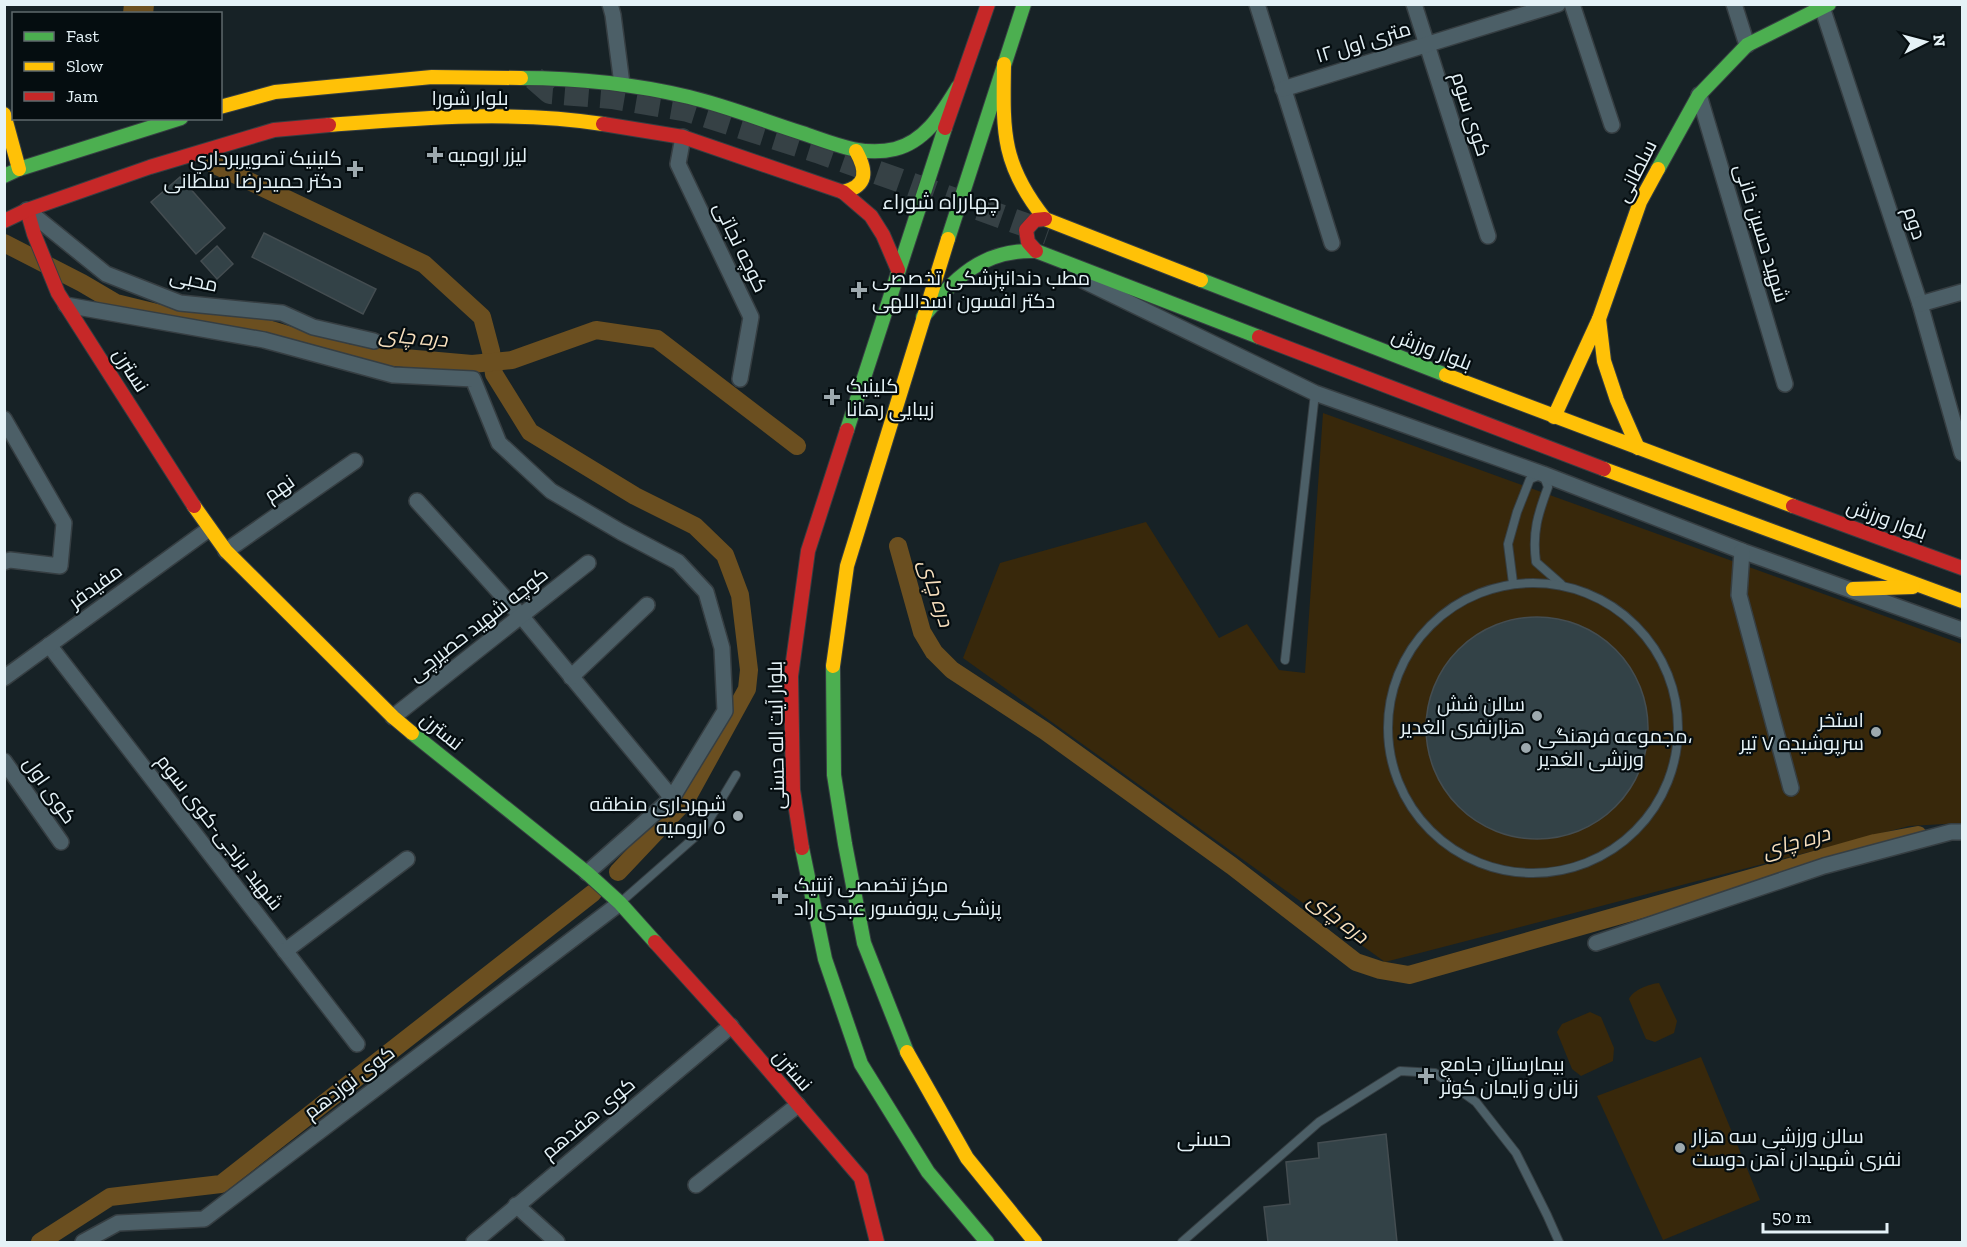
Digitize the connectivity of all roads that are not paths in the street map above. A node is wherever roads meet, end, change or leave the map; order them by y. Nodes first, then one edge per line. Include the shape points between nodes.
1 (610, 4) edge
2 (988, 4) edge
3 (1024, 4) edge
4 (1257, 4) edge
5 (1414, 4) edge
6 (1558, 4) edge
7 (1572, 4) edge
8 (1734, 4) edge
9 (1826, 6) edge
10 (1427, 45) junction
11 (1747, 45) junction
12 (1004, 64) junction
13 (622, 84) junction
14 (958, 87) junction
15 (1283, 89) junction
16 (1699, 95) junction
17 (4, 114) edge
18 (175, 120) edge
19 (225, 123) edge
20 (1612, 125) dead end
21 (683, 137) junction
22 (856, 151) junction
23 (933, 161) junction
24 (19, 169) junction
25 (960, 170) junction
26 (4, 176) edge
27 (843, 192) junction
28 (27, 210) junction
29 (1045, 219) junction
30 (6, 221) edge
31 (910, 230) junction
32 (1488, 236) dead end
33 (938, 239) junction
34 (1332, 243) dead end
35 (1036, 251) junction
36 (1072, 264) junction
37 (898, 270) junction
38 (1962, 292) edge
39 (62, 299) junction
40 (1920, 304) junction
41 (923, 317) junction
42 (1599, 319) junction
43 (374, 341) dead end
44 (741, 379) dead end
45 (1785, 384) dead end
46 (1315, 393) junction
47 (1554, 417) junction
48 (4, 419) edge
49 (1545, 447) junction
50 (1638, 448) junction
51 (1962, 453) edge
52 (355, 461) dead end
53 (1543, 474) junction
54 (417, 501) dead end
55 (209, 529) junction
56 (226, 551) junction
57 (1742, 551) junction
58 (4, 562) edge
59 (588, 563) dead end
60 (1962, 568) edge
61 (1513, 583) junction
62 (1561, 584) junction
63 (1927, 587) junction
64 (1853, 590) junction
65 (1962, 601) edge
66 (647, 605) dead end
67 (522, 617) junction
68 (1962, 630) edge
69 (49, 645) junction
70 (1285, 660) dead end
71 (571, 677) junction
72 (4, 678) edge
73 (393, 717) junction
74 (4, 761) edge
75 (736, 774) dead end
76 (1791, 788) dead end
77 (672, 798) junction
78 (1962, 832) edge
79 (61, 842) dead end
80 (407, 859) dead end
81 (586, 873) junction
82 (620, 903) junction
83 (1596, 943) dead end
84 (285, 951) junction
85 (730, 1026) junction
86 (357, 1044) dead end
87 (798, 1105) junction
88 (696, 1185) dead end
89 (516, 1205) junction
90 (83, 1242) edge
91 (474, 1242) edge
92 (557, 1242) edge
93 (877, 1242) edge
94 (987, 1242) edge
95 (1035, 1242) edge
96 (1182, 1242) edge
97 (1559, 1242) edge

1 - 13 street
2 - 14 main road
3 - 12 main road
4 - 15 street
5 - 10 street, کوی سوم
6 - 10 street, ۱۲ متری اول
7 - 20 street
8 - 11 street
9 - 11 main road, سلطانی
9 - 40 street, دوم
10 - 15 street, ۱۲ متری اول
10 - 32 street, کوی سوم
11 - 16 main road, سلطانی
12 - 25 main road
12 - 29 main road, بلوار ورزش via 1008,156 1029,201
13 - 19 main road, بلوار شورا via 570,78 432,77 275,92
13 - 22 main road, بلوار شورا via 690,97
14 - 22 main road, بلوار شورا via 921,139 879,153
14 - 23 main road, بلوار آیت اله حسنی
15 - 34 street
16 - 42 main road, سلطانی via 1640,202
16 - 45 street, شهید حسین خانی
17 - 24 main road
18 - 24 main road
19 - 21 main road, بلوار شورا via 274,130 429,117 564,118
19 - 28 main road, بلوار شورا via 150,167
21 - 27 main road, بلوار شورا
21 - 44 street, کوچه نجاتی via 678,164 751,317
22 - 27 main road via 864,178 859,187
23 - 25 main road
23 - 31 main road, بلوار آیت اله حسنی
24 - 26 main road
25 - 33 main road via 958,208
27 - 37 main road, بلوار شورا via 860,203 876,222
28 - 30 main road, بلوار شورا
28 - 39 main road, نسترن
28 - 43 street, محبی via 106,274 180,303 282,314 313,327
29 - 35 main road via 1035,220 1026,230 1025,238
29 - 47 main road, بلوار ورزش
31 - 33 main road
31 - 37 main road, بلوار آیت اله حسنی
33 - 41 main road
35 - 36 main road
35 - 41 main road via 1010,251 985,260 945,289
36 - 46 street via 1078,278
36 - 49 main road
37 - 94 main road, بلوار آیت اله حسنی via 808,552 791,676 793,790 825,959 861,1064 928,1172
38 - 40 street
39 - 55 main road, نسترن
39 - 77 street via 264,340 393,375 473,379 499,443 551,491 678,562 706,592 722,648 725,711
40 - 51 street, دوم
41 - 95 main road via 847,566 833,667 834,775 864,943 903,1045 967,1158
42 - 47 main road, سلطانی
42 - 50 main road via 1604,361
46 - 53 street
46 - 70 lane
47 - 50 main road, بلوار ورزش
48 - 58 street via 64,523 60,566
49 - 53 street
49 - 63 main road
50 - 60 main road, بلوار ورزش
52 - 56 street, نهم
53 - 57 street
53 - 61 lane via 1530,479 1508,544
53 - 62 lane via 1548,487 1536,521 1536,562
54 - 67 street
55 - 56 main road, نسترن
55 - 69 street, مفیدفر
56 - 73 main road, نسترن
57 - 64 street
57 - 76 street via 1739,595
59 - 67 street, کوچه شهید حصیرچی
61 - 62 lane
61 - 62 lane via 1467,597 1429,626 1402,664 1389,710 1391,758 1408,802 1439,839 1479,864 1526,874 1574,868 1617,847 1651,813 1673,769 1678,721 1668,674 1644,632 1606,601
63 - 64 main road
63 - 65 main road
64 - 68 street
66 - 71 street
67 - 71 street
67 - 73 street, کوچه شهید حصیرچی
69 - 72 street, مفیدفر
69 - 84 street, شهید برنجی-کوی سوم
71 - 77 street
73 - 81 main road, نسترن
74 - 79 street, کوی اول
75 - 82 lane via 703,830
77 - 81 street
78 - 83 street via 1824,866
80 - 84 street
81 - 82 main road, نسترن
82 - 85 main road, نسترن
82 - 90 street, کوی نوزدهم via 204,1219 118,1223
84 - 86 street, شهید برنجی-کوی سوم
85 - 87 main road, نسترن
85 - 89 street, کوی هفدهم
87 - 88 street
87 - 93 main road, نسترن via 861,1178
89 - 91 street, کوی هفدهم
89 - 92 street
96 - 97 lane via 1319,1122 1400,1071 1435,1073 1476,1102 1516,1153

